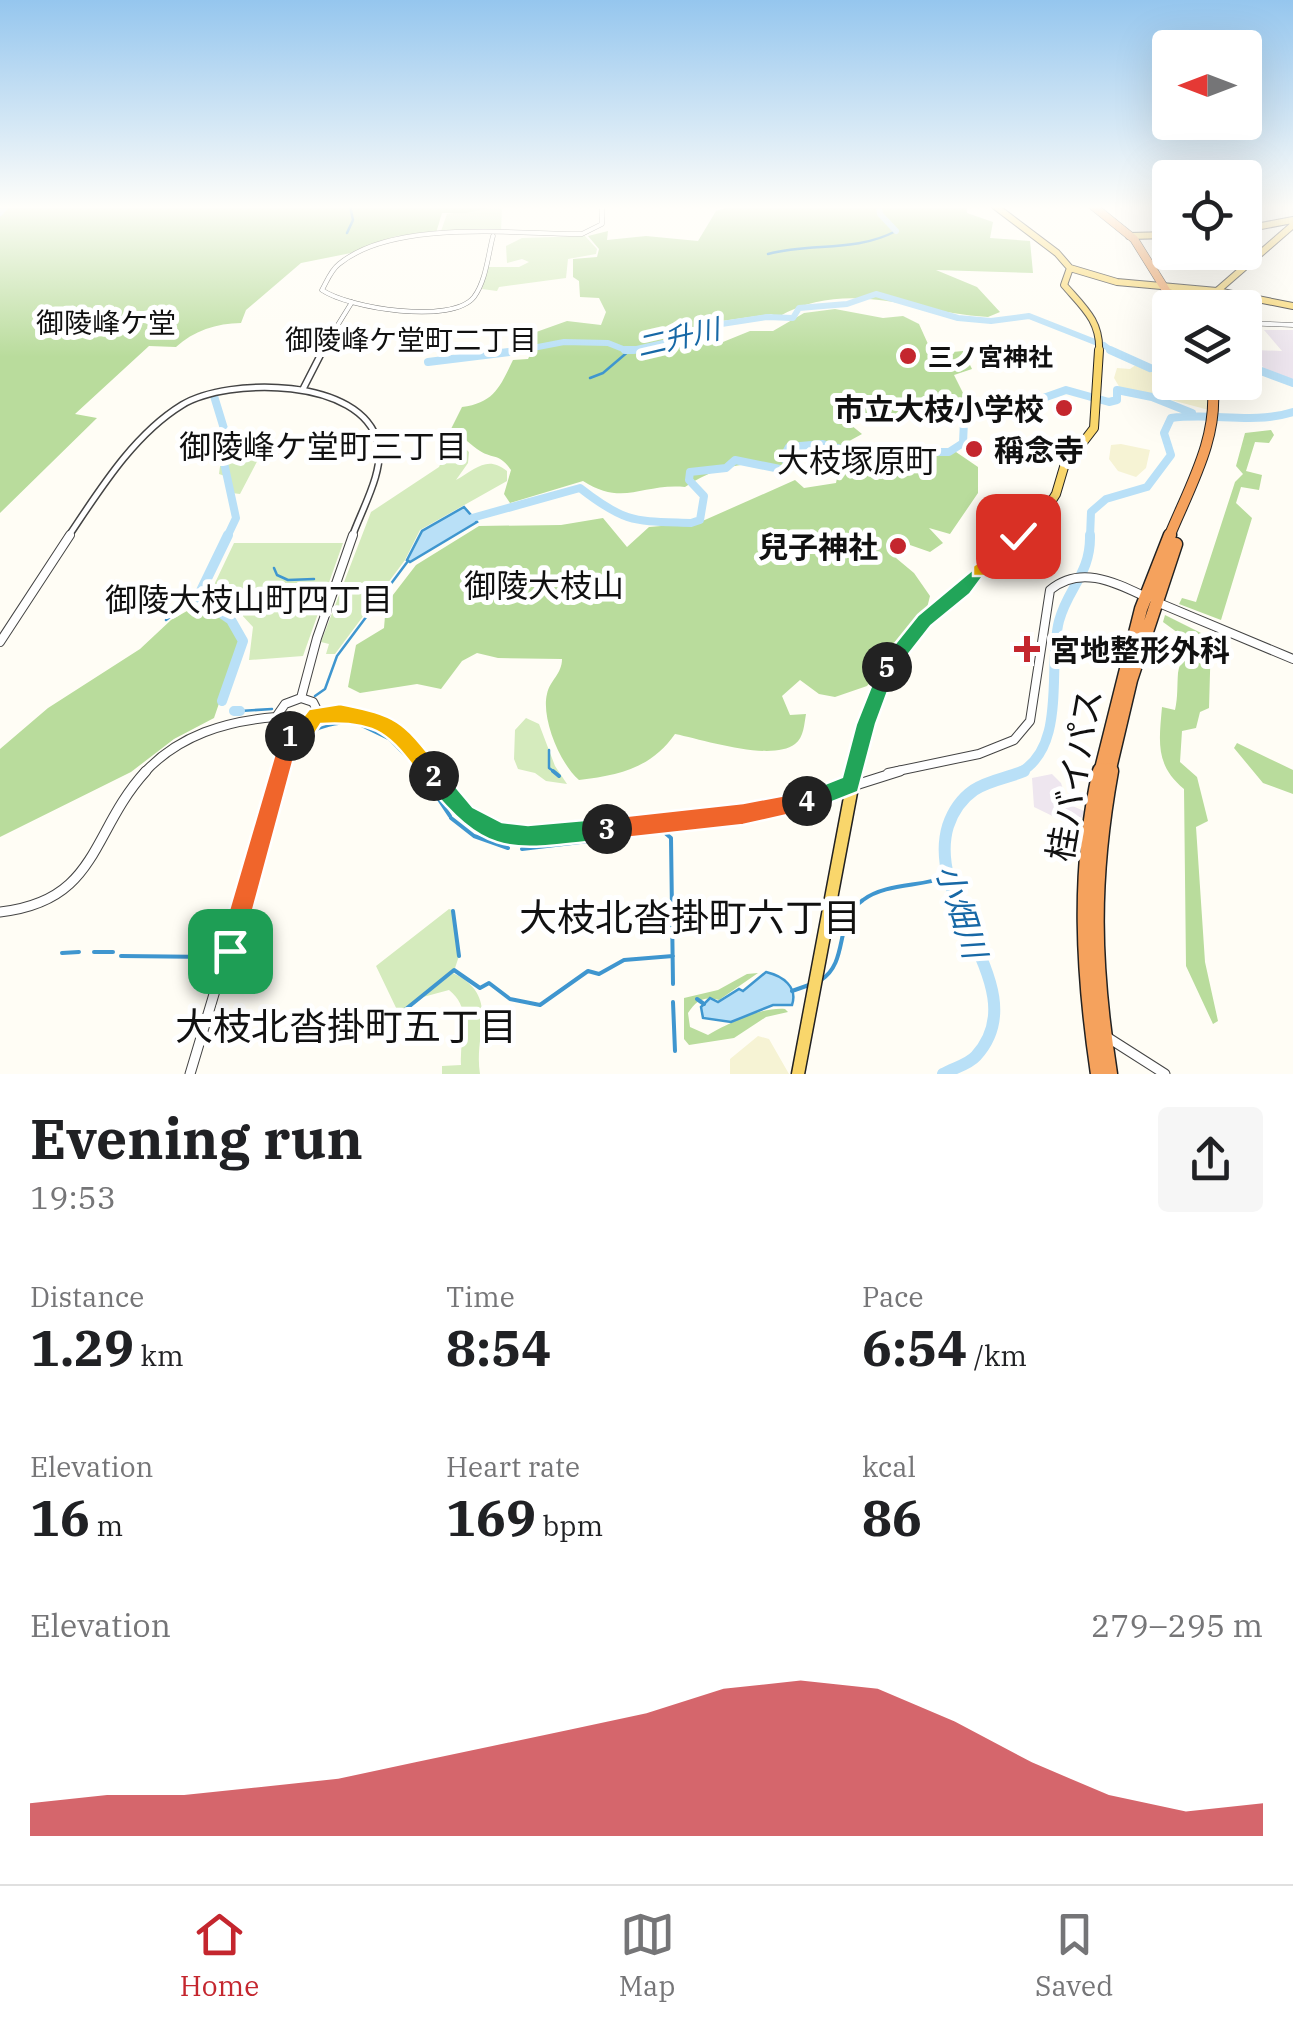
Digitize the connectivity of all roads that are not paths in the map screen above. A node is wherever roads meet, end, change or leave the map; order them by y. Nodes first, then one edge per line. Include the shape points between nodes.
1 (352, 256) edge
2 (487, 256) edge
3 (1061, 256) edge
4 (1142, 256) edge
5 (1255, 256) edge
6 (1070, 268) junction
7 (1163, 288) junction
8 (1199, 290) edge
9 (1218, 290) edge
10 (1262, 300) edge
11 (352, 302) junction
12 (1293, 306) edge
13 (1262, 325) edge
14 (1293, 326) edge
15 (303, 389) junction
16 (1216, 400) edge
17 (1150, 599) junction
18 (0, 642) edge
19 (1293, 660) edge
20 (301, 698) junction
21 (316, 715) junction
22 (276, 717) junction
23 (290, 735) junction
24 (851, 784) junction
25 (0, 912) edge
26 (1098, 1033) junction
27 (190, 1074) edge
28 (798, 1074) edge
29 (1099, 1074) edge
30 (1109, 1074) edge
31 (1165, 1074) edge

1 - 11 street via 322,285 328,297
2 - 11 street via 464,306 436,313
3 - 6 main road
4 - 7 highway
5 - 9 main road
6 - 7 main road
6 - 24 main road via 1064,285 1100,336 1092,436 1064,467 1038,524 938,607 891,662 876,691
7 - 8 main road
10 - 12 main road
11 - 15 street
13 - 14 street
15 - 18 street via 228,390 168,414 119,468
15 - 20 street via 338,400 367,420 381,450
16 - 17 highway, 桂バイパス via 1217,419
17 - 19 street
17 - 24 street via 1112,582 1072,576 1050,590 1024,732 978,754
17 - 26 highway, 桂バイパス via 1119,718 1098,850
20 - 21 street via 313,702
20 - 22 street
21 - 23 street
21 - 24 street via 360,716 396,729 465,814 516,837 780,809
22 - 23 street via 278,730
22 - 25 street via 222,723 173,748 133,785 94,859 74,881 31,908
23 - 27 street
24 - 28 main road
26 - 29 highway, 桂バイパス
26 - 30 highway, 桂バイパス
26 - 31 street

